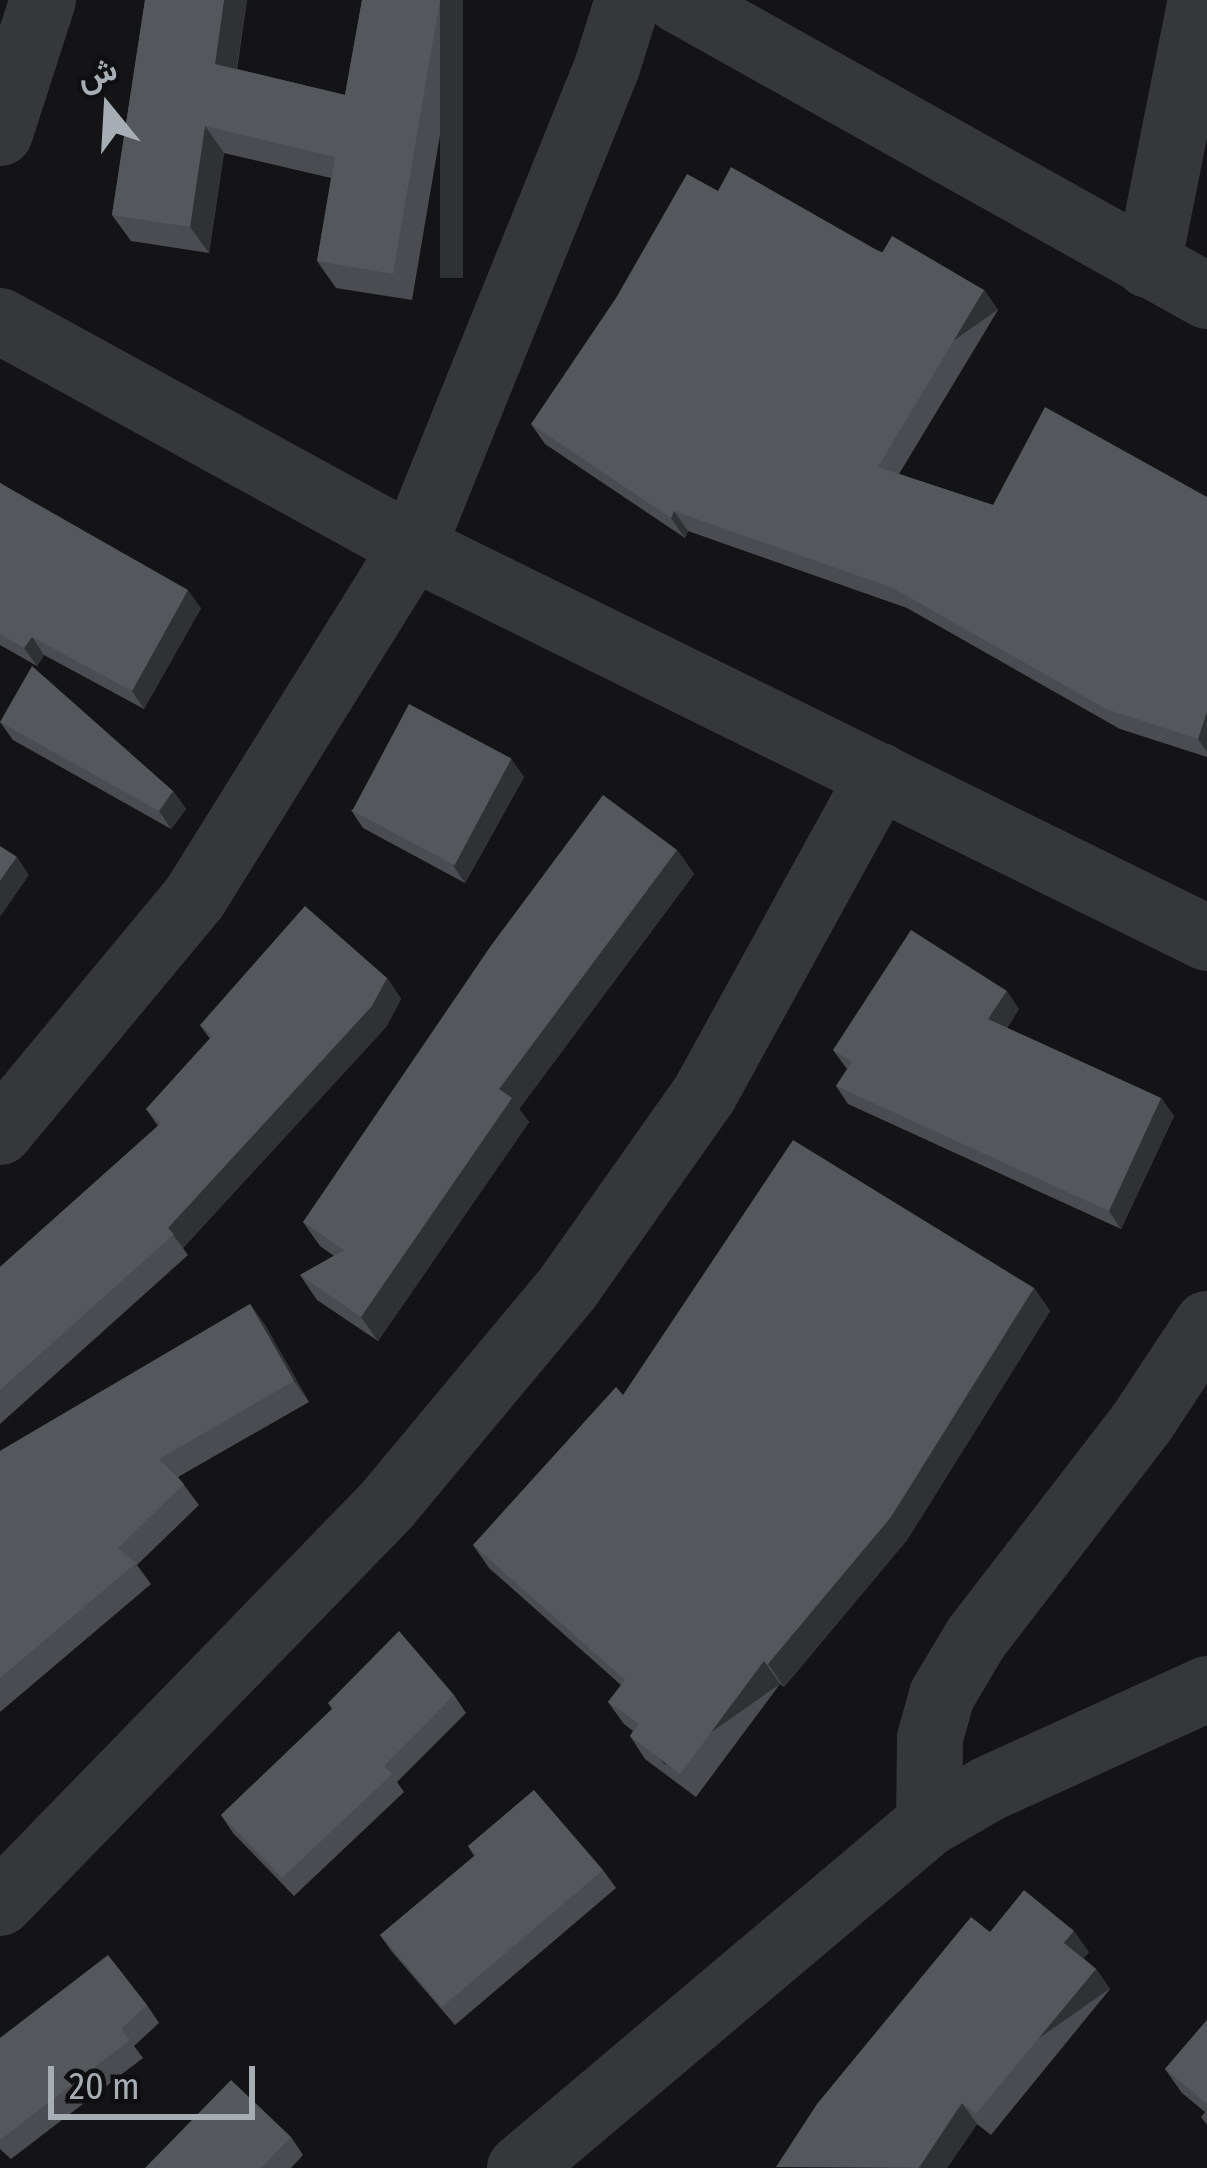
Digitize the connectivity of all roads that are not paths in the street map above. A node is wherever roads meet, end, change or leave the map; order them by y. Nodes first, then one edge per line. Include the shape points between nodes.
1 (43, 0) edge
2 (628, 0) edge
3 (678, 0) edge
4 (1201, 0) edge
5 (0, 133) edge
6 (1148, 265) junction
7 (1207, 296) edge
8 (0, 321) edge
9 (413, 548) junction
10 (879, 776) junction
11 (1207, 938) edge
12 (0, 1132) edge
13 (1207, 1324) edge
14 (1207, 1689) edge
15 (929, 1823) junction
16 (0, 1903) edge
17 (520, 2168) edge

1 - 5 street
2 - 9 street
3 - 6 street
4 - 6 street
6 - 7 street
8 - 9 street
9 - 10 street
9 - 12 street via 194,897
10 - 11 street
10 - 16 street via 704,1093 569,1286 386,1506
13 - 15 street via 942,1695 930,1738
14 - 15 street
15 - 17 street

